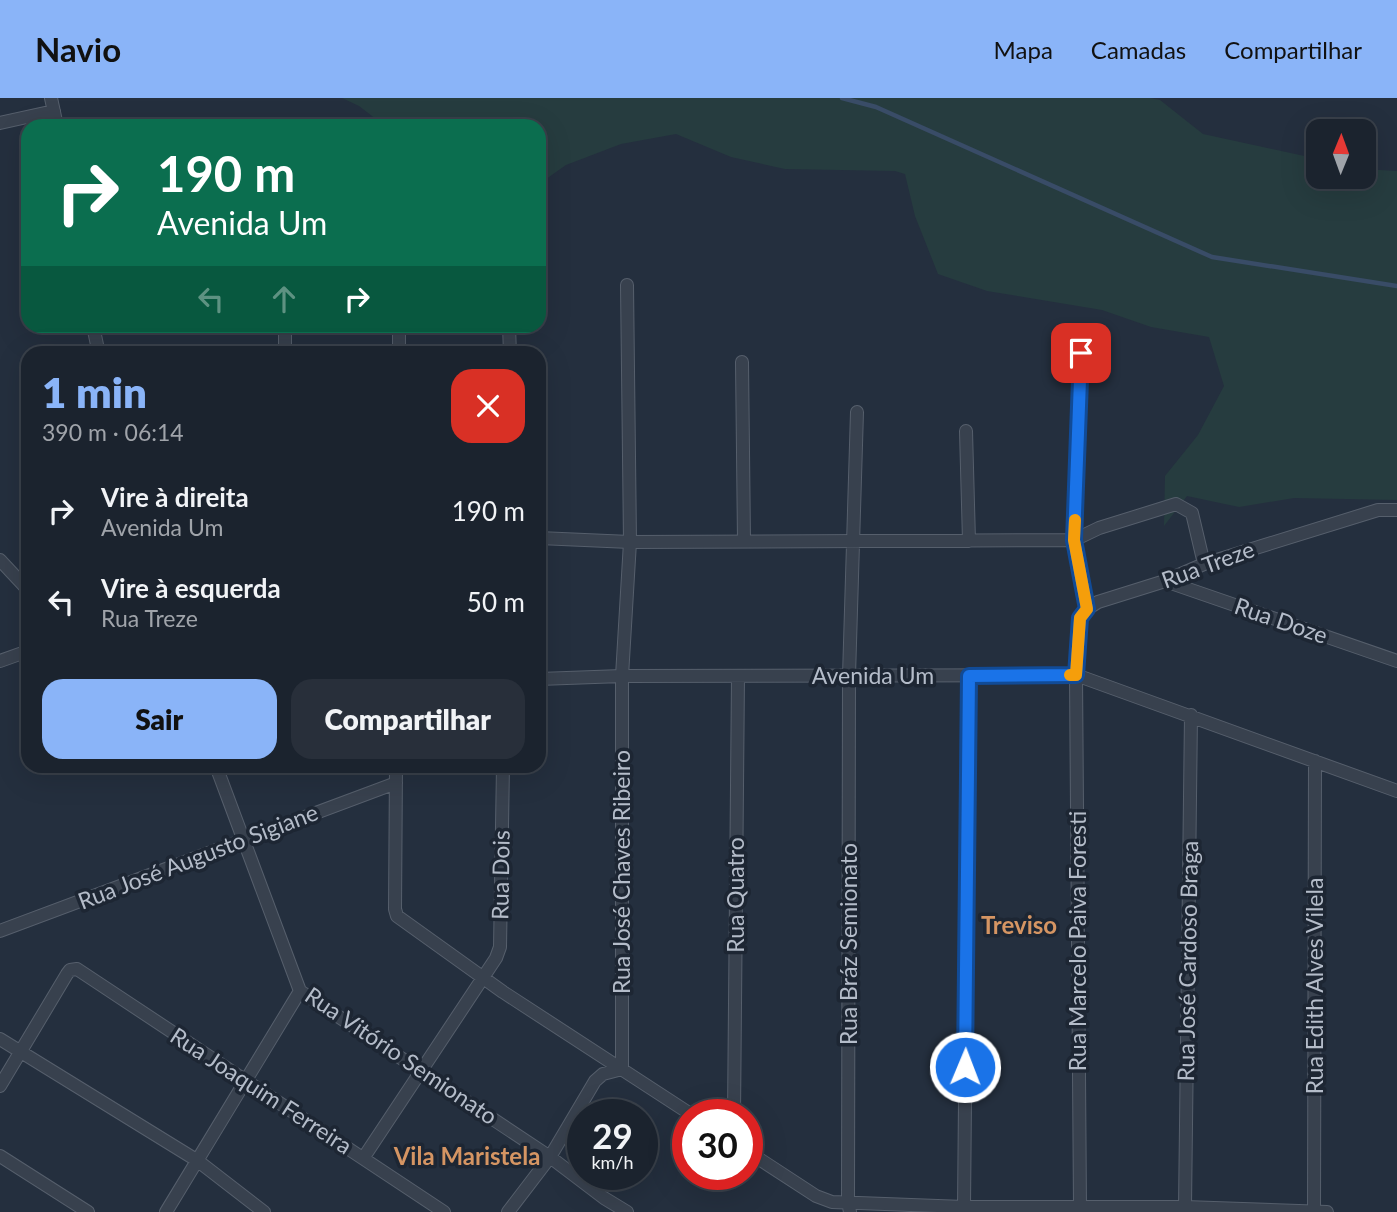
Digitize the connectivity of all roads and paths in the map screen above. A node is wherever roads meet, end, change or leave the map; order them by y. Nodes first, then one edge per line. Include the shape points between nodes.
1 (53, 105) edge
2 (0, 122) edge
3 (627, 285) dead end
4 (1081, 353) dead end
5 (742, 362) dead end
6 (856, 412) dead end
7 (966, 431) dead end
8 (1397, 510) edge
9 (546, 538) edge
10 (853, 540) junction
11 (1074, 540) junction
12 (744, 541) junction
13 (969, 541) junction
14 (631, 542) junction
15 (0, 560) edge
16 (1204, 564) junction
17 (1165, 581) junction
18 (21, 582) edge
19 (1087, 609) junction
20 (21, 654) edge
21 (0, 661) edge
22 (1397, 661) edge
23 (1076, 675) junction
24 (622, 676) junction
25 (738, 676) junction
26 (849, 676) junction
27 (969, 676) junction
28 (546, 679) edge
29 (1191, 715) junction
30 (1315, 761) junction
31 (219, 773) edge
32 (396, 773) edge
33 (503, 773) edge
34 (396, 783) junction
35 (1397, 791) edge
36 (244, 840) junction
37 (0, 931) edge
38 (484, 979) junction
39 (300, 990) junction
40 (0, 1039) edge
41 (22, 1051) junction
42 (622, 1069) junction
43 (421, 1072) junction
44 (244, 1082) junction
45 (0, 1086) edge
46 (734, 1099) edge
47 (672, 1102) edge
48 (0, 1156) edge
49 (364, 1157) junction
50 (550, 1157) junction
51 (198, 1161) junction
52 (763, 1161) edge
53 (849, 1207) edge
54 (964, 1207) junction
55 (1080, 1207) junction
56 (1185, 1207) junction
57 (88, 1212) edge
58 (166, 1212) edge
59 (264, 1212) edge
60 (444, 1212) edge
61 (508, 1212) edge
62 (627, 1212) edge
63 (1314, 1212) edge
64 (1327, 1212) edge

1 - 2 street
3 - 14 street, Rua José Chaves Ribeiro
4 - 11 street
5 - 12 street
6 - 10 street, Rua Bráz Semionato
7 - 13 street
8 - 16 street, Rua Treze via 1378,510
9 - 14 street
10 - 12 street
10 - 13 street
10 - 26 street, Rua Bráz Semionato
11 - 13 street
11 - 16 street via 1176,504 1192,513
11 - 19 street
12 - 14 street
14 - 24 street, Rua José Chaves Ribeiro
15 - 18 street
16 - 17 street, Rua Treze
17 - 19 street, Rua Treze
17 - 22 street, Rua Doze
19 - 23 street via 1080,618
20 - 21 street
23 - 27 street, Avenida Um
23 - 29 street, Avenida Um
23 - 55 street, Rua Marcelo Paiva Foresti
24 - 25 street, Avenida Um
24 - 28 street, Avenida Um
24 - 42 street, Rua José Chaves Ribeiro
25 - 26 street, Avenida Um
25 - 46 street, Rua Quatro
26 - 27 street, Avenida Um
26 - 53 street, Rua Bráz Semionato
27 - 54 street
29 - 30 street, Avenida Um
29 - 56 street, Rua José Cardoso Braga
30 - 35 street, Avenida Um
30 - 63 street, Rua Edith Alves Vilela
31 - 36 street, Rua Vitório Semionato
32 - 34 street
33 - 38 street, Rua Dois via 500,947
34 - 36 street, Rua José Augusto Sigiane
34 - 38 street via 397,916
36 - 37 street, Rua José Augusto Sigiane
36 - 39 street, Rua Vitório Semionato
38 - 42 street
38 - 43 street, Rua Dois
39 - 43 street, Rua Vitório Semionato
39 - 44 street
40 - 41 street
41 - 44 street, Rua Joaquim Ferreira via 66,974 77,970
41 - 45 street
41 - 51 street
42 - 47 street
42 - 50 street via 595,1081
43 - 49 street, Rua Dois
43 - 50 street, Rua Vitório Semionato
44 - 49 street, Rua Joaquim Ferreira
44 - 51 street
48 - 57 street
49 - 60 street, Rua Joaquim Ferreira
50 - 61 street
50 - 62 street, Rua Vitório Semionato
51 - 58 street
51 - 59 street
52 - 53 street via 816,1196
53 - 54 street
54 - 55 street
55 - 56 street
56 - 63 street
63 - 64 street

